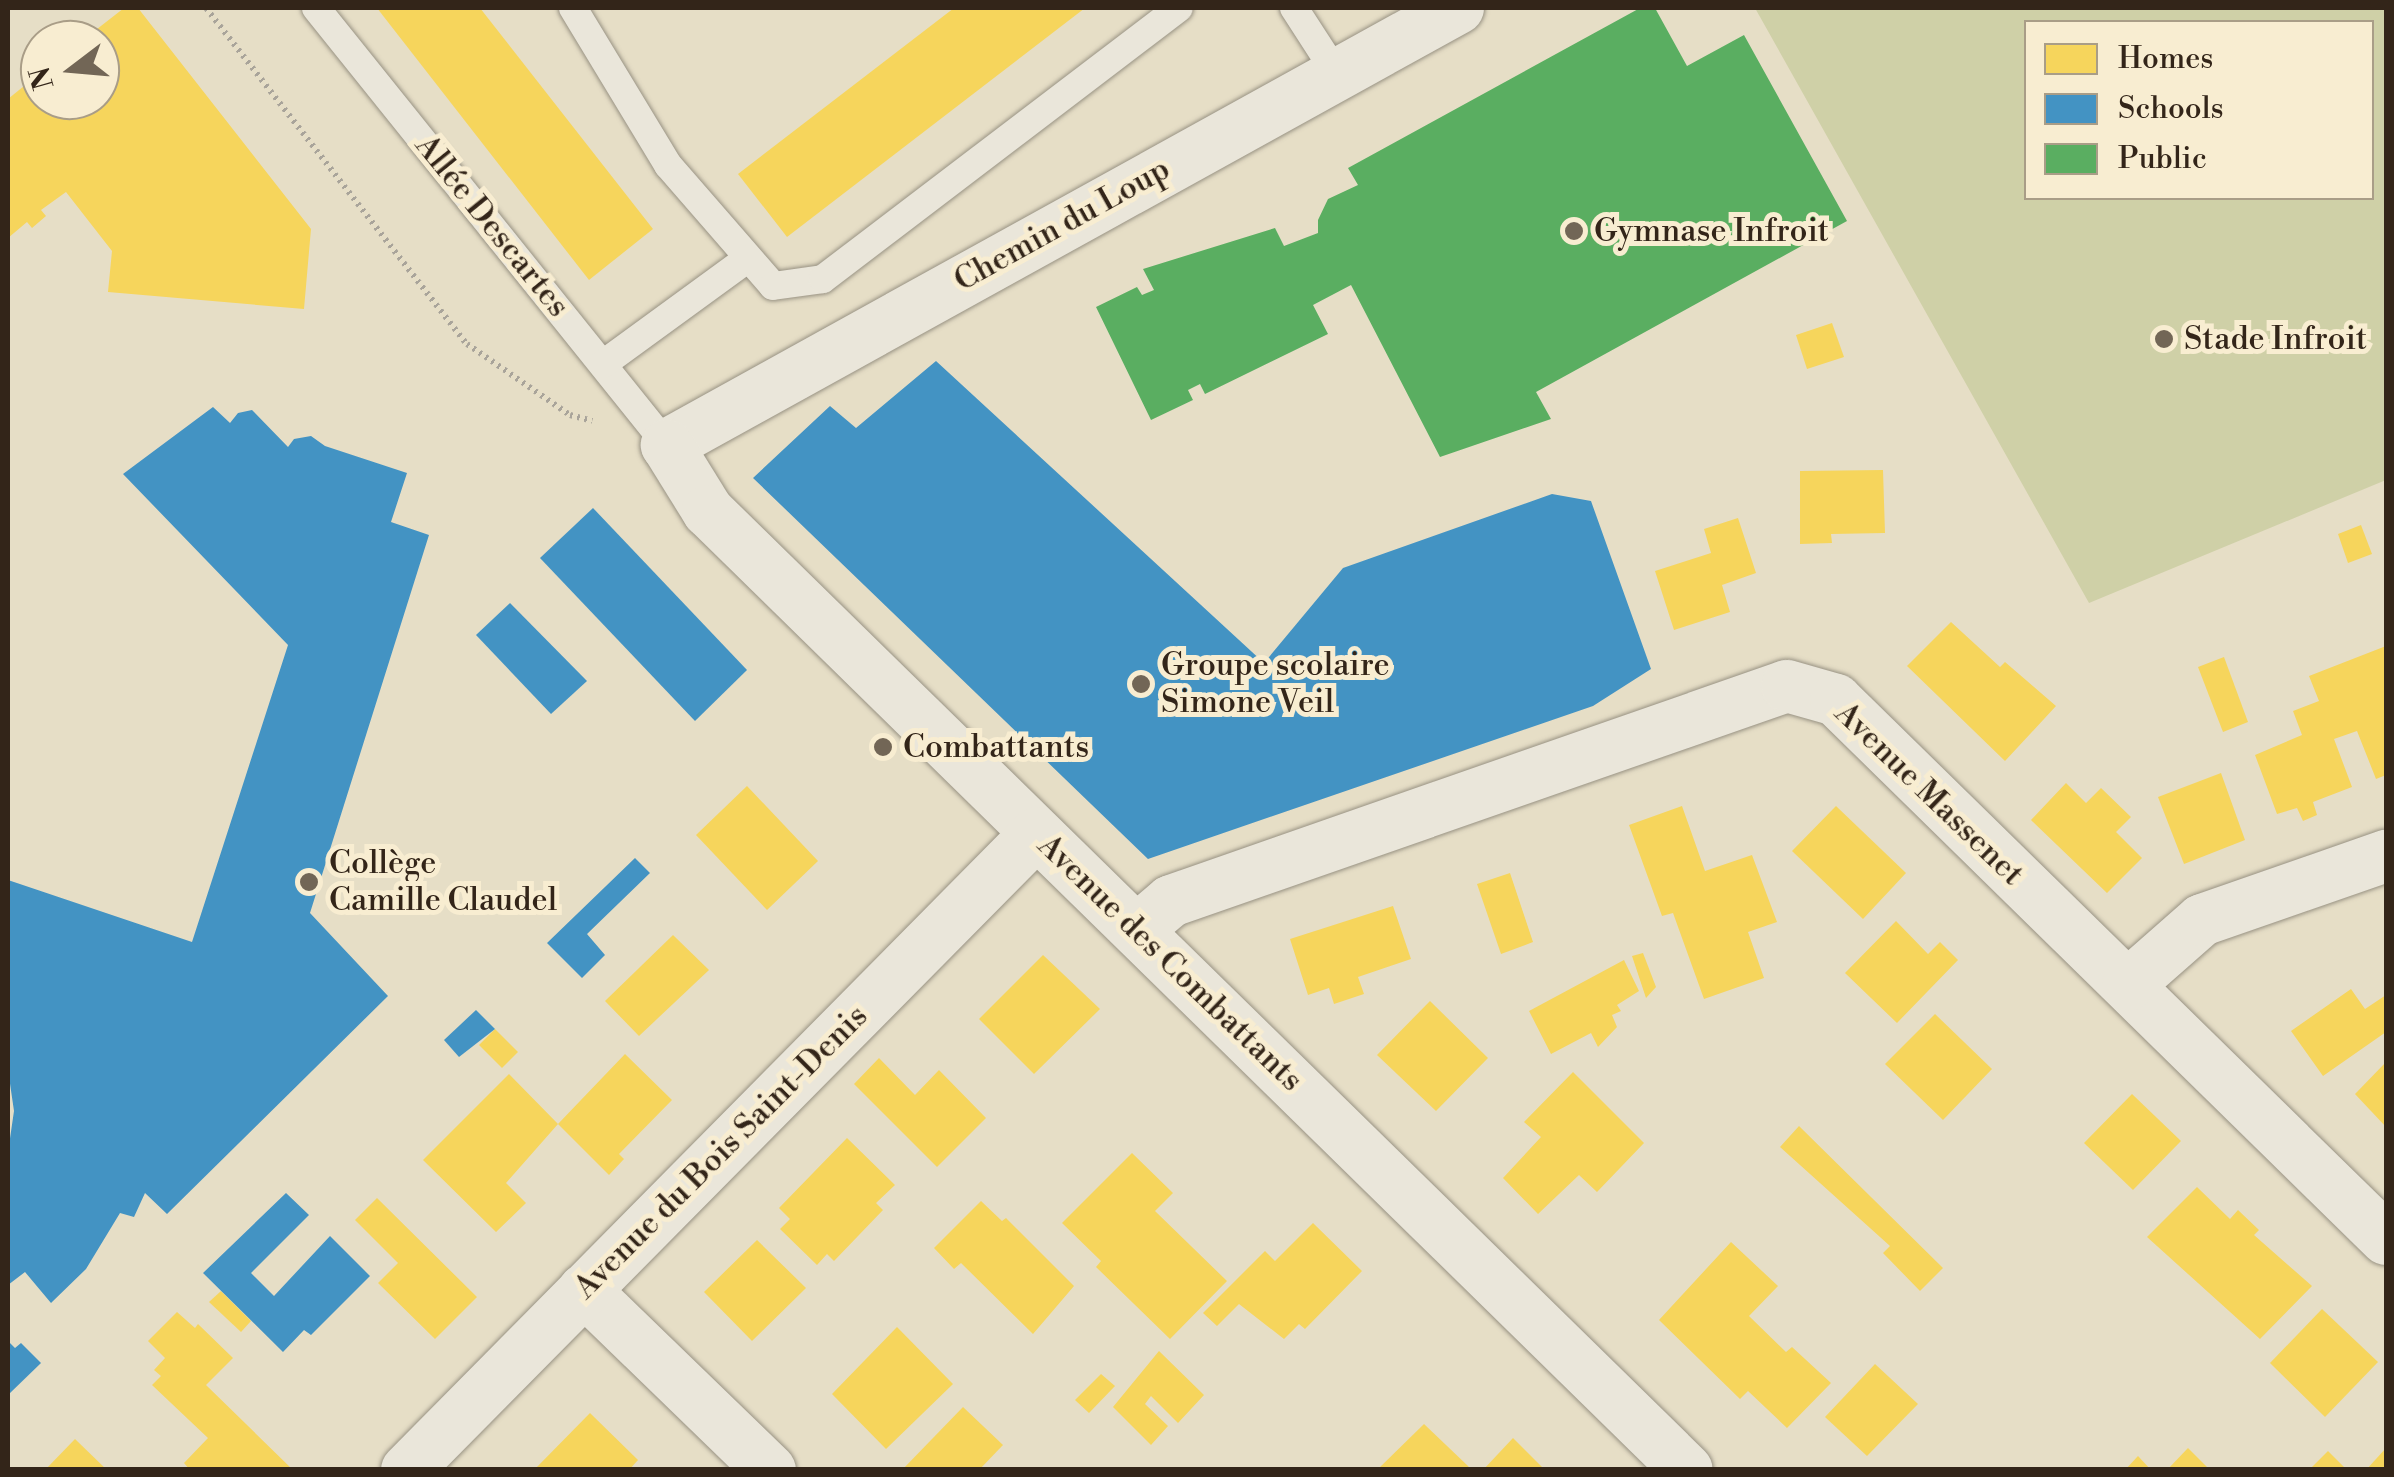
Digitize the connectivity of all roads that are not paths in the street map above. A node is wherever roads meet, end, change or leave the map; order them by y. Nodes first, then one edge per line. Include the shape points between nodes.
1 (316, 8) edge
2 (573, 8) edge
3 (1180, 8) edge
4 (1294, 8) edge
5 (1458, 8) edge
6 (1336, 73) junction
7 (748, 259) junction
8 (604, 364) junction
9 (668, 445) junction
10 (1036, 834) junction
11 (2386, 856) edge
12 (1138, 929) junction
13 (2128, 985) junction
14 (2386, 1239) edge
15 (584, 1290) junction
16 (407, 1470) edge
17 (770, 1470) edge
18 (1687, 1470) edge

1 - 8 lane, Allée Descartes
2 - 7 lane via 668,165
3 - 7 lane via 823,279 772,286
4 - 6 lane
5 - 6 street, Chemin du Loup
6 - 9 street, Chemin du Loup
7 - 8 lane
8 - 9 lane, Allée Descartes
9 - 10 street, Avenue des Combattants via 708,511
10 - 12 street, Avenue des Combattants
10 - 15 street, Avenue du Bois Saint-Denis
11 - 13 street via 2202,920
12 - 13 street, Avenue Massenet via 1170,901 1787,686 1836,700
12 - 18 street, Avenue des Combattants
13 - 14 street, Avenue Massenet
15 - 16 street, Avenue du Bois Saint-Denis
15 - 17 street

